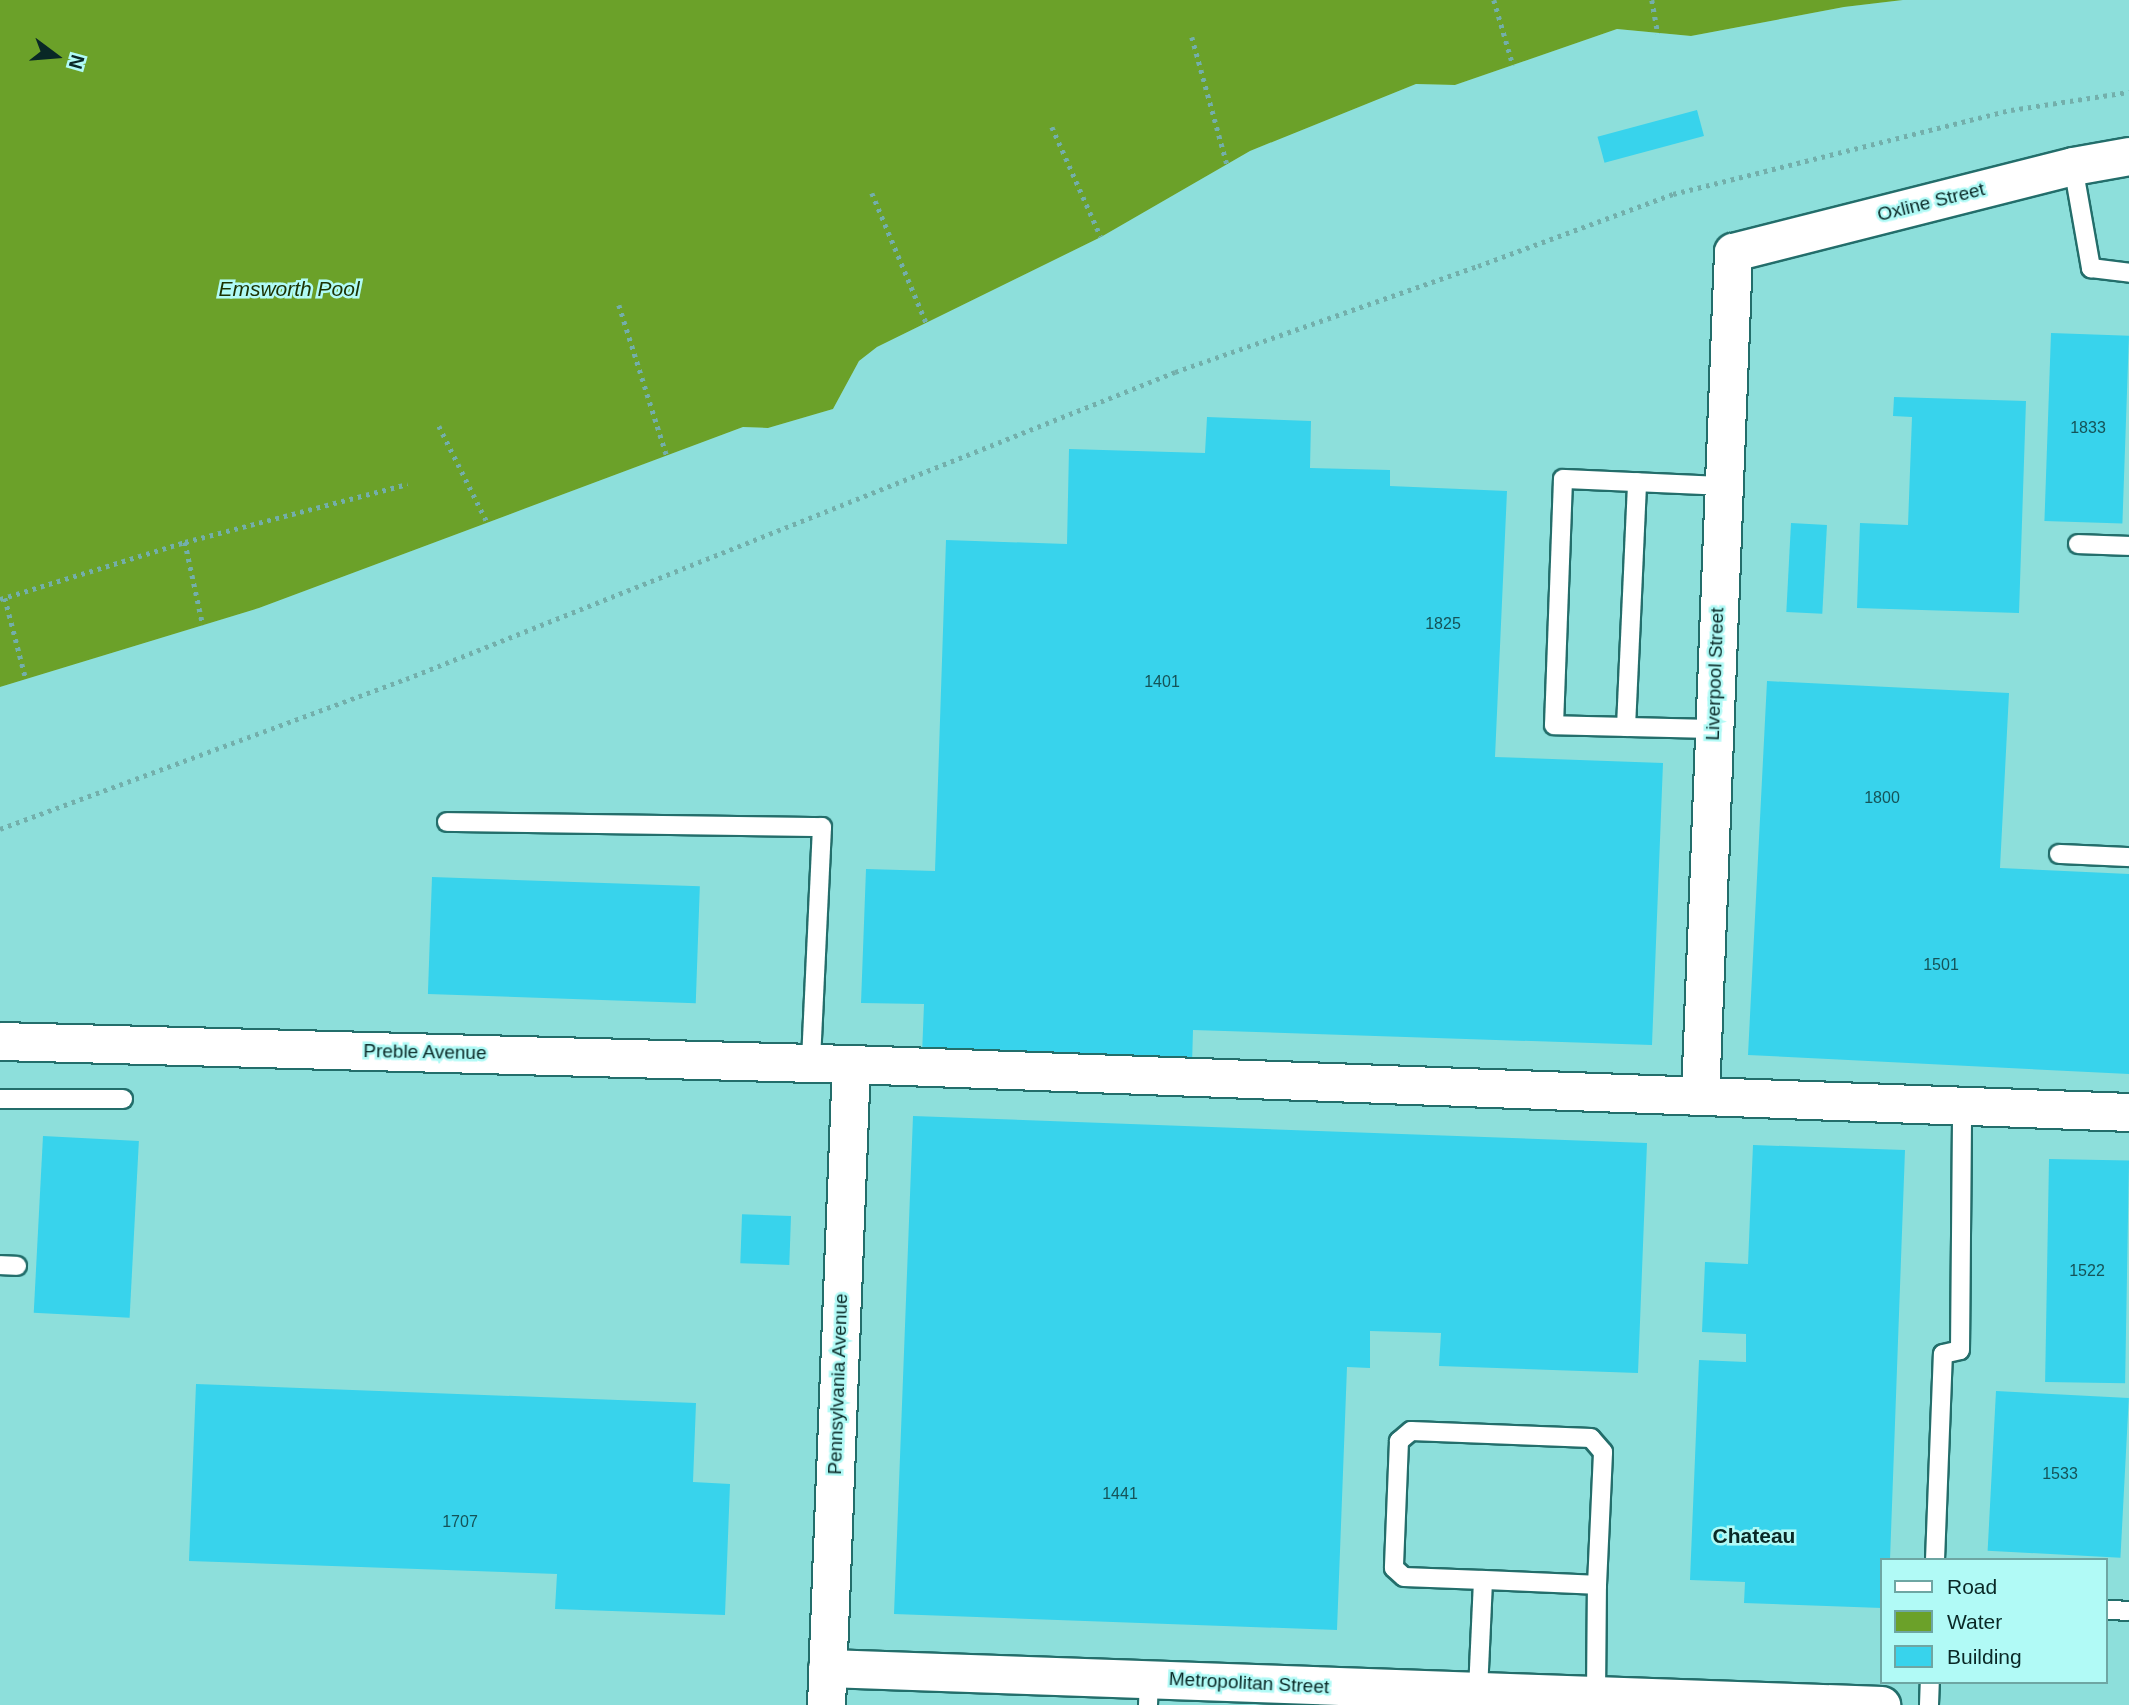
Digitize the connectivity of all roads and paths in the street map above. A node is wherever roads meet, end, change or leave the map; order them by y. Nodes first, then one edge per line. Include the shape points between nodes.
1 (1494, 0) edge
2 (1651, 0) edge
3 (1658, 33) dead end
4 (1192, 37) dead end
5 (1513, 65) dead end
6 (2129, 92) edge
7 (1052, 127) dead end
8 (2129, 156) edge
9 (1227, 164) dead end
10 (2073, 166) junction
11 (872, 193) dead end
12 (1101, 237) dead end
13 (1733, 252) joint
14 (2129, 272) edge
15 (619, 305) dead end
16 (926, 322) dead end
17 (439, 426) dead end
18 (667, 456) dead end
19 (1637, 482) junction
20 (408, 484) dead end
21 (1723, 486) junction
22 (488, 524) dead end
23 (185, 542) junction
24 (2078, 544) dead end
25 (2129, 546) edge
26 (2, 598) edge
27 (203, 625) dead end
28 (26, 679) dead end
29 (1626, 727) junction
30 (1713, 729) junction
31 (447, 822) dead end
32 (0, 830) edge
33 (2059, 854) dead end
34 (2129, 857) edge
35 (0, 1041) edge
36 (811, 1063) junction
37 (851, 1063) junction
38 (1700, 1096) junction
39 (0, 1099) edge
40 (123, 1099) dead end
41 (1962, 1105) junction
42 (2129, 1112) edge
43 (1935, 1558) edge
44 (1483, 1580) junction
45 (1597, 1585) junction
46 (2108, 1610) edge
47 (2129, 1611) edge
48 (827, 1668) junction
49 (1930, 1684) edge
50 (1478, 1691) junction
51 (1148, 1692) edge
52 (1234, 1693) edge
53 (1595, 1695) junction
54 (1366, 1697) edge
55 (826, 1705) edge
56 (1881, 1705) edge
57 (1929, 1705) edge

1 - 5 path
2 - 3 path
4 - 9 path
6 - 32 path via 2011,110 1673,194 1175,372 406,679
7 - 12 path
8 - 10 street, Oxline Street
10 - 13 street, Oxline Street
10 - 14 lane via 2091,268
11 - 16 path
13 - 21 street, Liverpool Street
15 - 18 path
17 - 22 path
19 - 21 lane
19 - 29 lane
19 - 29 lane via 1563,479 1554,725
20 - 23 path
21 - 30 street, Liverpool Street
23 - 26 path
23 - 27 path
24 - 25 lane
26 - 28 path
29 - 30 lane
30 - 38 street, Liverpool Street
31 - 36 lane via 822,827
33 - 34 lane
35 - 36 street, Preble Avenue
36 - 37 street, Preble Avenue
37 - 38 street, Preble Avenue
37 - 48 street, Pennsylvania Avenue
38 - 41 street, Preble Avenue
39 - 40 lane
41 - 42 street, Preble Avenue
41 - 43 lane via 1960,1350 1943,1354
44 - 45 lane
44 - 45 lane via 1404,1577 1394,1568 1399,1441 1411,1432 1591,1438 1603,1452
44 - 50 lane
45 - 53 lane
46 - 47 lane
48 - 51 street, Metropolitan Street
48 - 55 street, Pennsylvania Avenue
49 - 57 lane
50 - 53 street, Metropolitan Street
50 - 54 street, Metropolitan Street
51 - 52 street, Metropolitan Street
52 - 54 street, Metropolitan Street
53 - 56 street, Metropolitan Street

